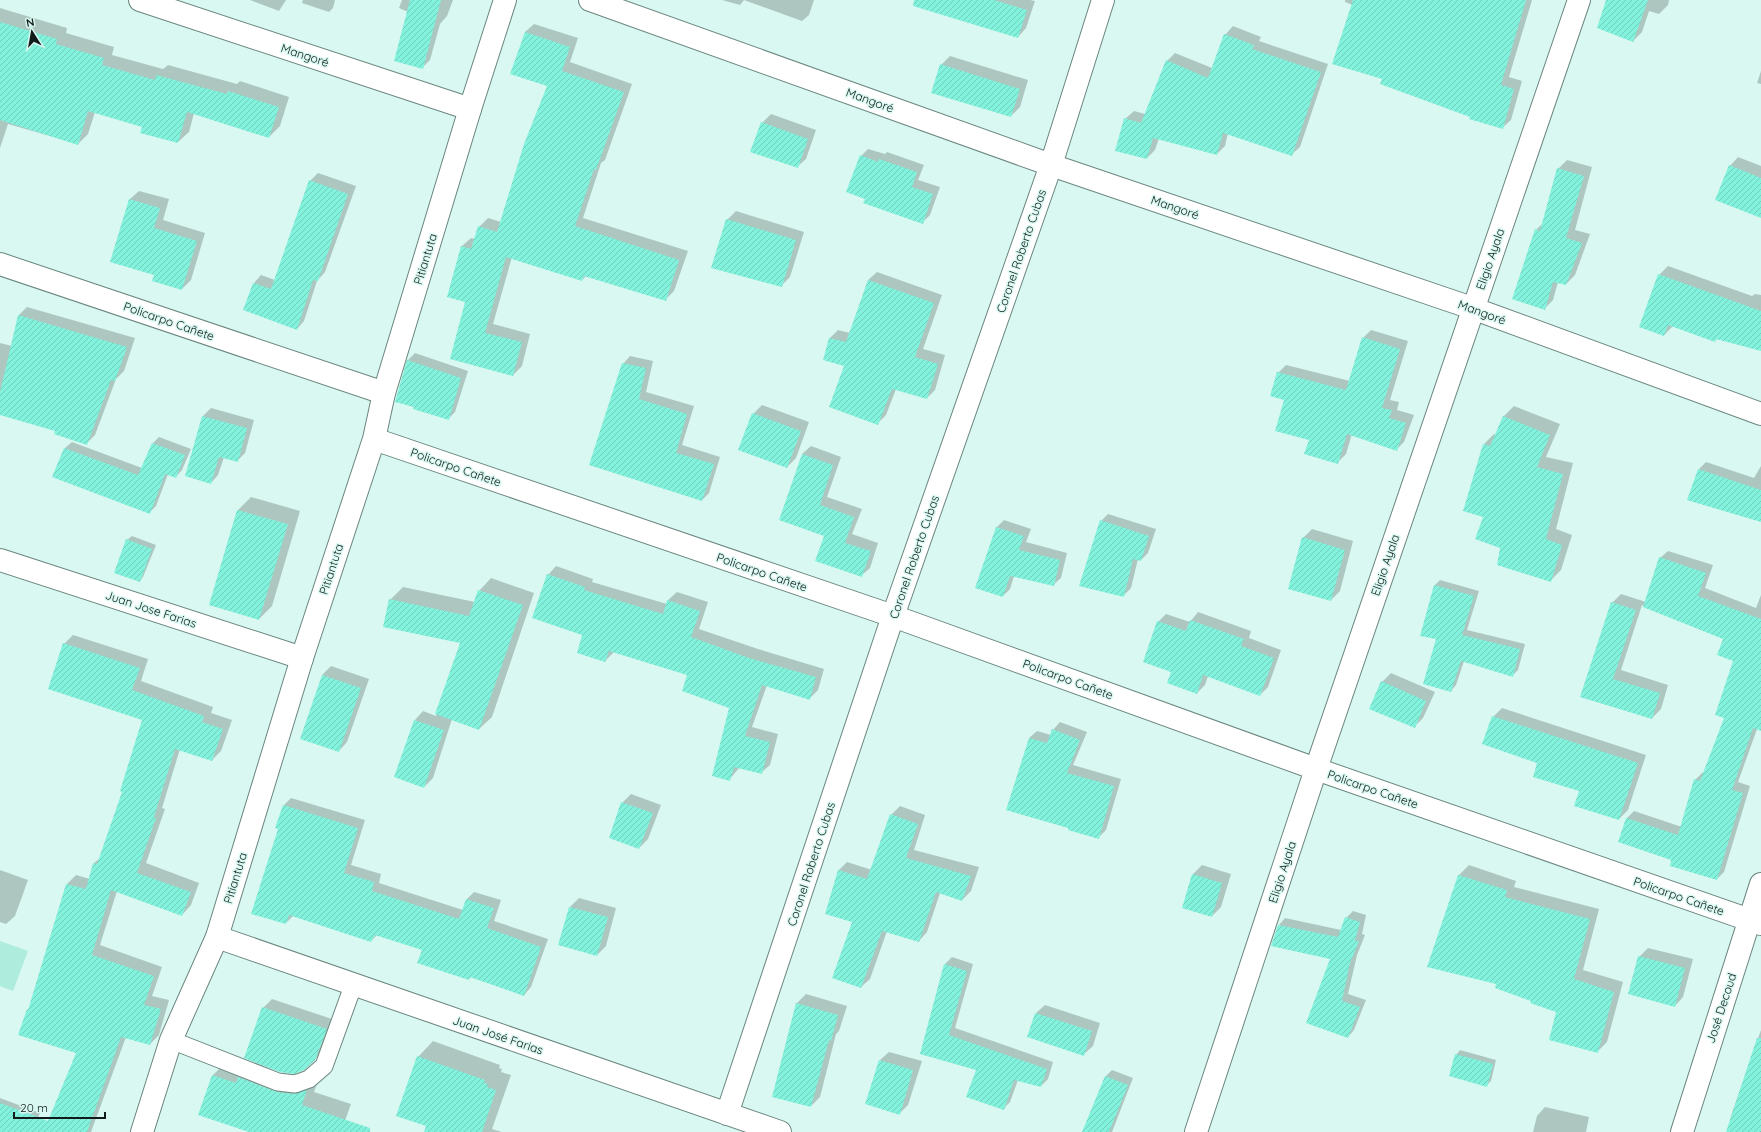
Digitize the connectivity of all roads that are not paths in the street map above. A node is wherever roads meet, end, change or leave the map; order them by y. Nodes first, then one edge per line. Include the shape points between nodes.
1 (140, 0) edge
2 (505, 0) edge
3 (590, 0) edge
4 (1103, 0) edge
5 (1579, 0) edge
6 (470, 110) junction
7 (1051, 165) junction
8 (0, 264) edge
9 (1472, 308) junction
10 (384, 393) junction
11 (1761, 414) edge
12 (374, 439) junction
13 (1, 564) edge
14 (893, 616) junction
15 (302, 658) junction
16 (1316, 769) junction
17 (1761, 884) edge
18 (1755, 922) edge
19 (217, 937) junction
20 (353, 986) junction
21 (171, 1040) junction
22 (728, 1114) junction
23 (142, 1132) edge
24 (780, 1132) edge
25 (1196, 1132) edge
26 (1682, 1132) edge

1 - 6 street, Mangoré
2 - 6 street, Pitiantuta
3 - 7 street, Mangoré
4 - 7 street, Coronel Roberto Cubas
5 - 9 street, Eligio Ayala
6 - 10 street, Pitiantuta
7 - 9 street, Mangoré
7 - 14 street, Coronel Roberto Cubas
8 - 10 street, Policarpo Cañete
9 - 11 street, Mangoré
9 - 16 street, Eligio Ayala
10 - 12 street, Pitiantuta
12 - 14 street, Policarpo Cañete
12 - 15 street, Pitiantuta
13 - 15 street, Juan Jose Farias
14 - 16 street, Policarpo Cañete
14 - 22 street, Coronel Roberto Cubas
15 - 19 street, Pitiantuta
16 - 18 street, Policarpo Cañete
16 - 25 street, Eligio Ayala
17 - 18 street, José Decoud
18 - 26 street, José Decoud
19 - 20 street, Juan José Farias
19 - 21 street, Pitiantuta
20 - 21 lane via 324,1066 309,1079 295,1084 278,1082
20 - 22 street, Juan José Farias
21 - 23 street, Pitiantuta
22 - 24 street, Juan José Farias

